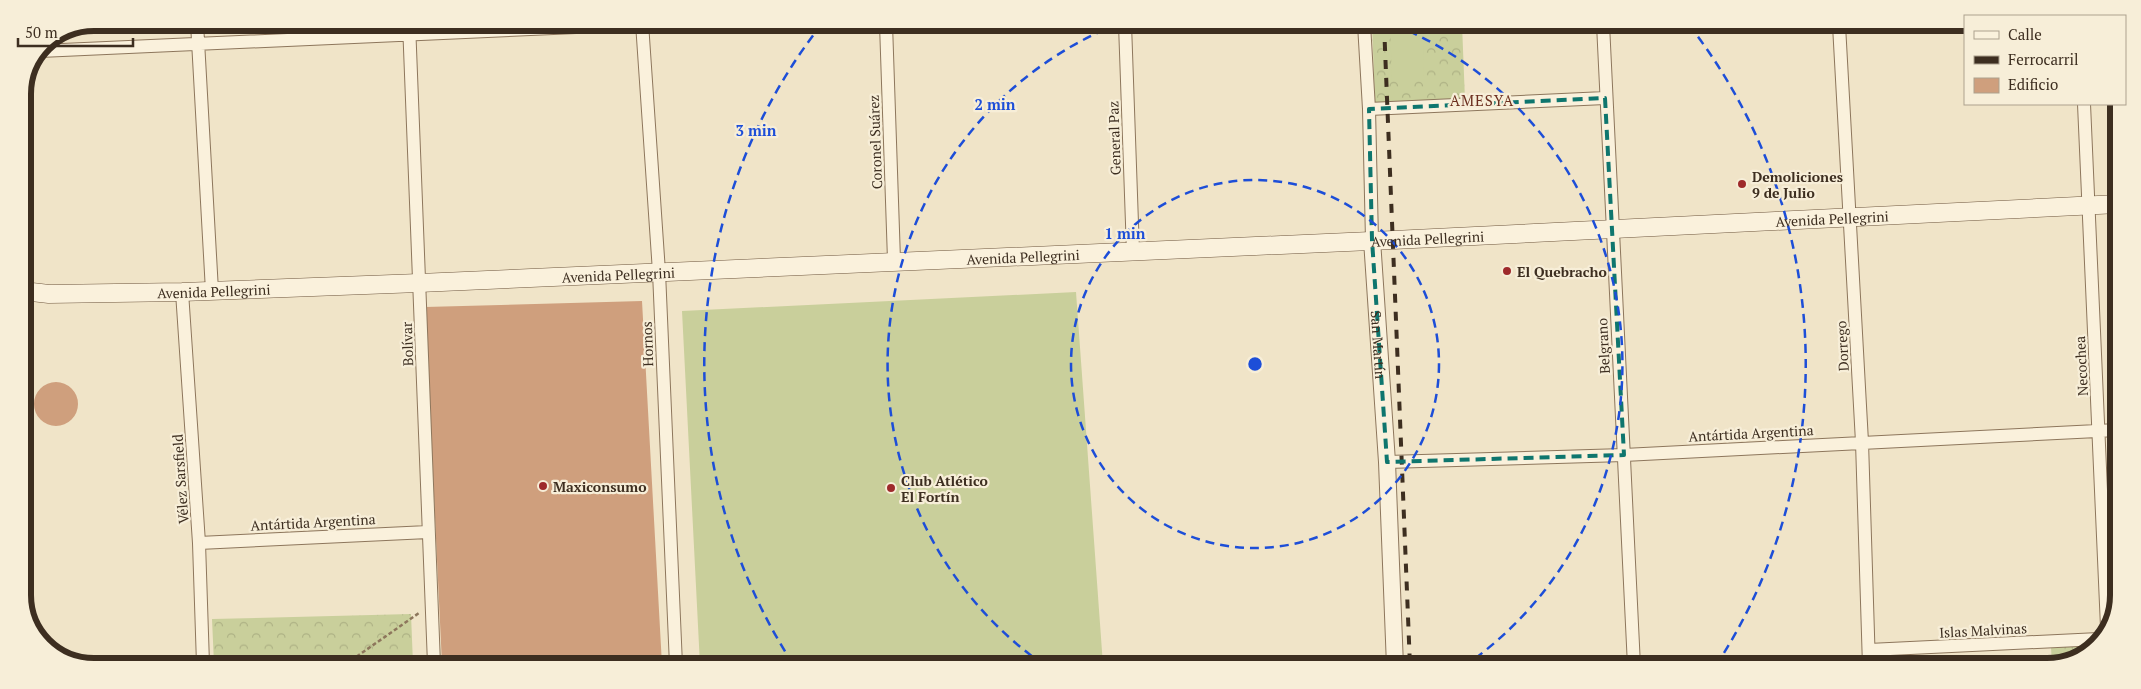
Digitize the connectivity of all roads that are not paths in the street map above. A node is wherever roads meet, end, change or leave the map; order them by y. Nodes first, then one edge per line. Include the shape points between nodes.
1 (197, 31) edge
2 (372, 31) edge
3 (409, 31) edge
4 (642, 31) edge
5 (886, 31) edge
6 (1124, 31) edge
7 (1364, 31) edge
8 (1603, 31) edge
9 (1839, 31) edge
10 (198, 45) junction
11 (49, 51) edge
12 (1605, 98) junction
13 (2084, 105) edge
14 (1369, 110) junction
15 (2110, 204) edge
16 (2089, 205) junction
17 (1850, 217) junction
18 (1612, 228) junction
19 (1372, 240) junction
20 (1133, 252) junction
21 (894, 260) junction
22 (659, 272) junction
23 (419, 283) junction
24 (212, 291) junction
25 (31, 292) edge
26 (182, 292) junction
27 (49, 294) junction
28 (31, 297) edge
29 (2110, 430) edge
30 (2099, 431) junction
31 (1862, 442) junction
32 (1624, 455) junction
33 (1387, 462) junction
34 (428, 532) junction
35 (199, 543) junction
36 (2107, 615) edge
37 (2091, 639) edge
38 (1868, 650) junction
39 (202, 658) edge
40 (434, 658) edge
41 (676, 658) edge
42 (1395, 658) edge
43 (1634, 658) edge
44 (1868, 658) edge

1 - 10 street
2 - 10 street
3 - 23 street, Bolívar
4 - 22 street, Hornos
5 - 21 street, Coronel Suárez
6 - 20 street, General Paz
7 - 14 street, San Martín
8 - 12 street, Belgrano
9 - 17 street, Dorrego
10 - 11 street
10 - 24 street
12 - 14 street
12 - 18 street, Belgrano
13 - 16 street, Necochea
14 - 19 street, San Martín
15 - 16 main road, Avenida Pellegrini
16 - 17 main road, Avenida Pellegrini
16 - 30 street, Necochea
17 - 18 main road, Avenida Pellegrini
17 - 31 street, Dorrego
18 - 19 main road, Avenida Pellegrini
18 - 32 street, Belgrano
19 - 20 main road, Avenida Pellegrini
19 - 33 street, San Martín
20 - 21 main road, Avenida Pellegrini
21 - 22 main road, Avenida Pellegrini
22 - 23 main road, Avenida Pellegrini
22 - 41 street, Hornos
23 - 24 main road, Avenida Pellegrini
23 - 34 street, Bolívar
24 - 26 main road, Avenida Pellegrini
25 - 27 main road, Avenida Pellegrini
26 - 27 main road, Avenida Pellegrini
26 - 35 street, Vélez Sarsfield
27 - 28 main road, Avenida Pellegrini
29 - 30 street, Antártida Argentina
30 - 31 street, Antártida Argentina
30 - 36 street, Necochea
31 - 32 street, Antártida Argentina
31 - 38 street, Dorrego
32 - 33 street, Antártida Argentina
32 - 43 street, Belgrano
33 - 42 street, San Martín
34 - 35 street, Antártida Argentina
34 - 40 street, Bolívar
35 - 39 street, Vélez Sarsfield
37 - 38 street, Islas Malvinas
38 - 44 street, Dorrego

